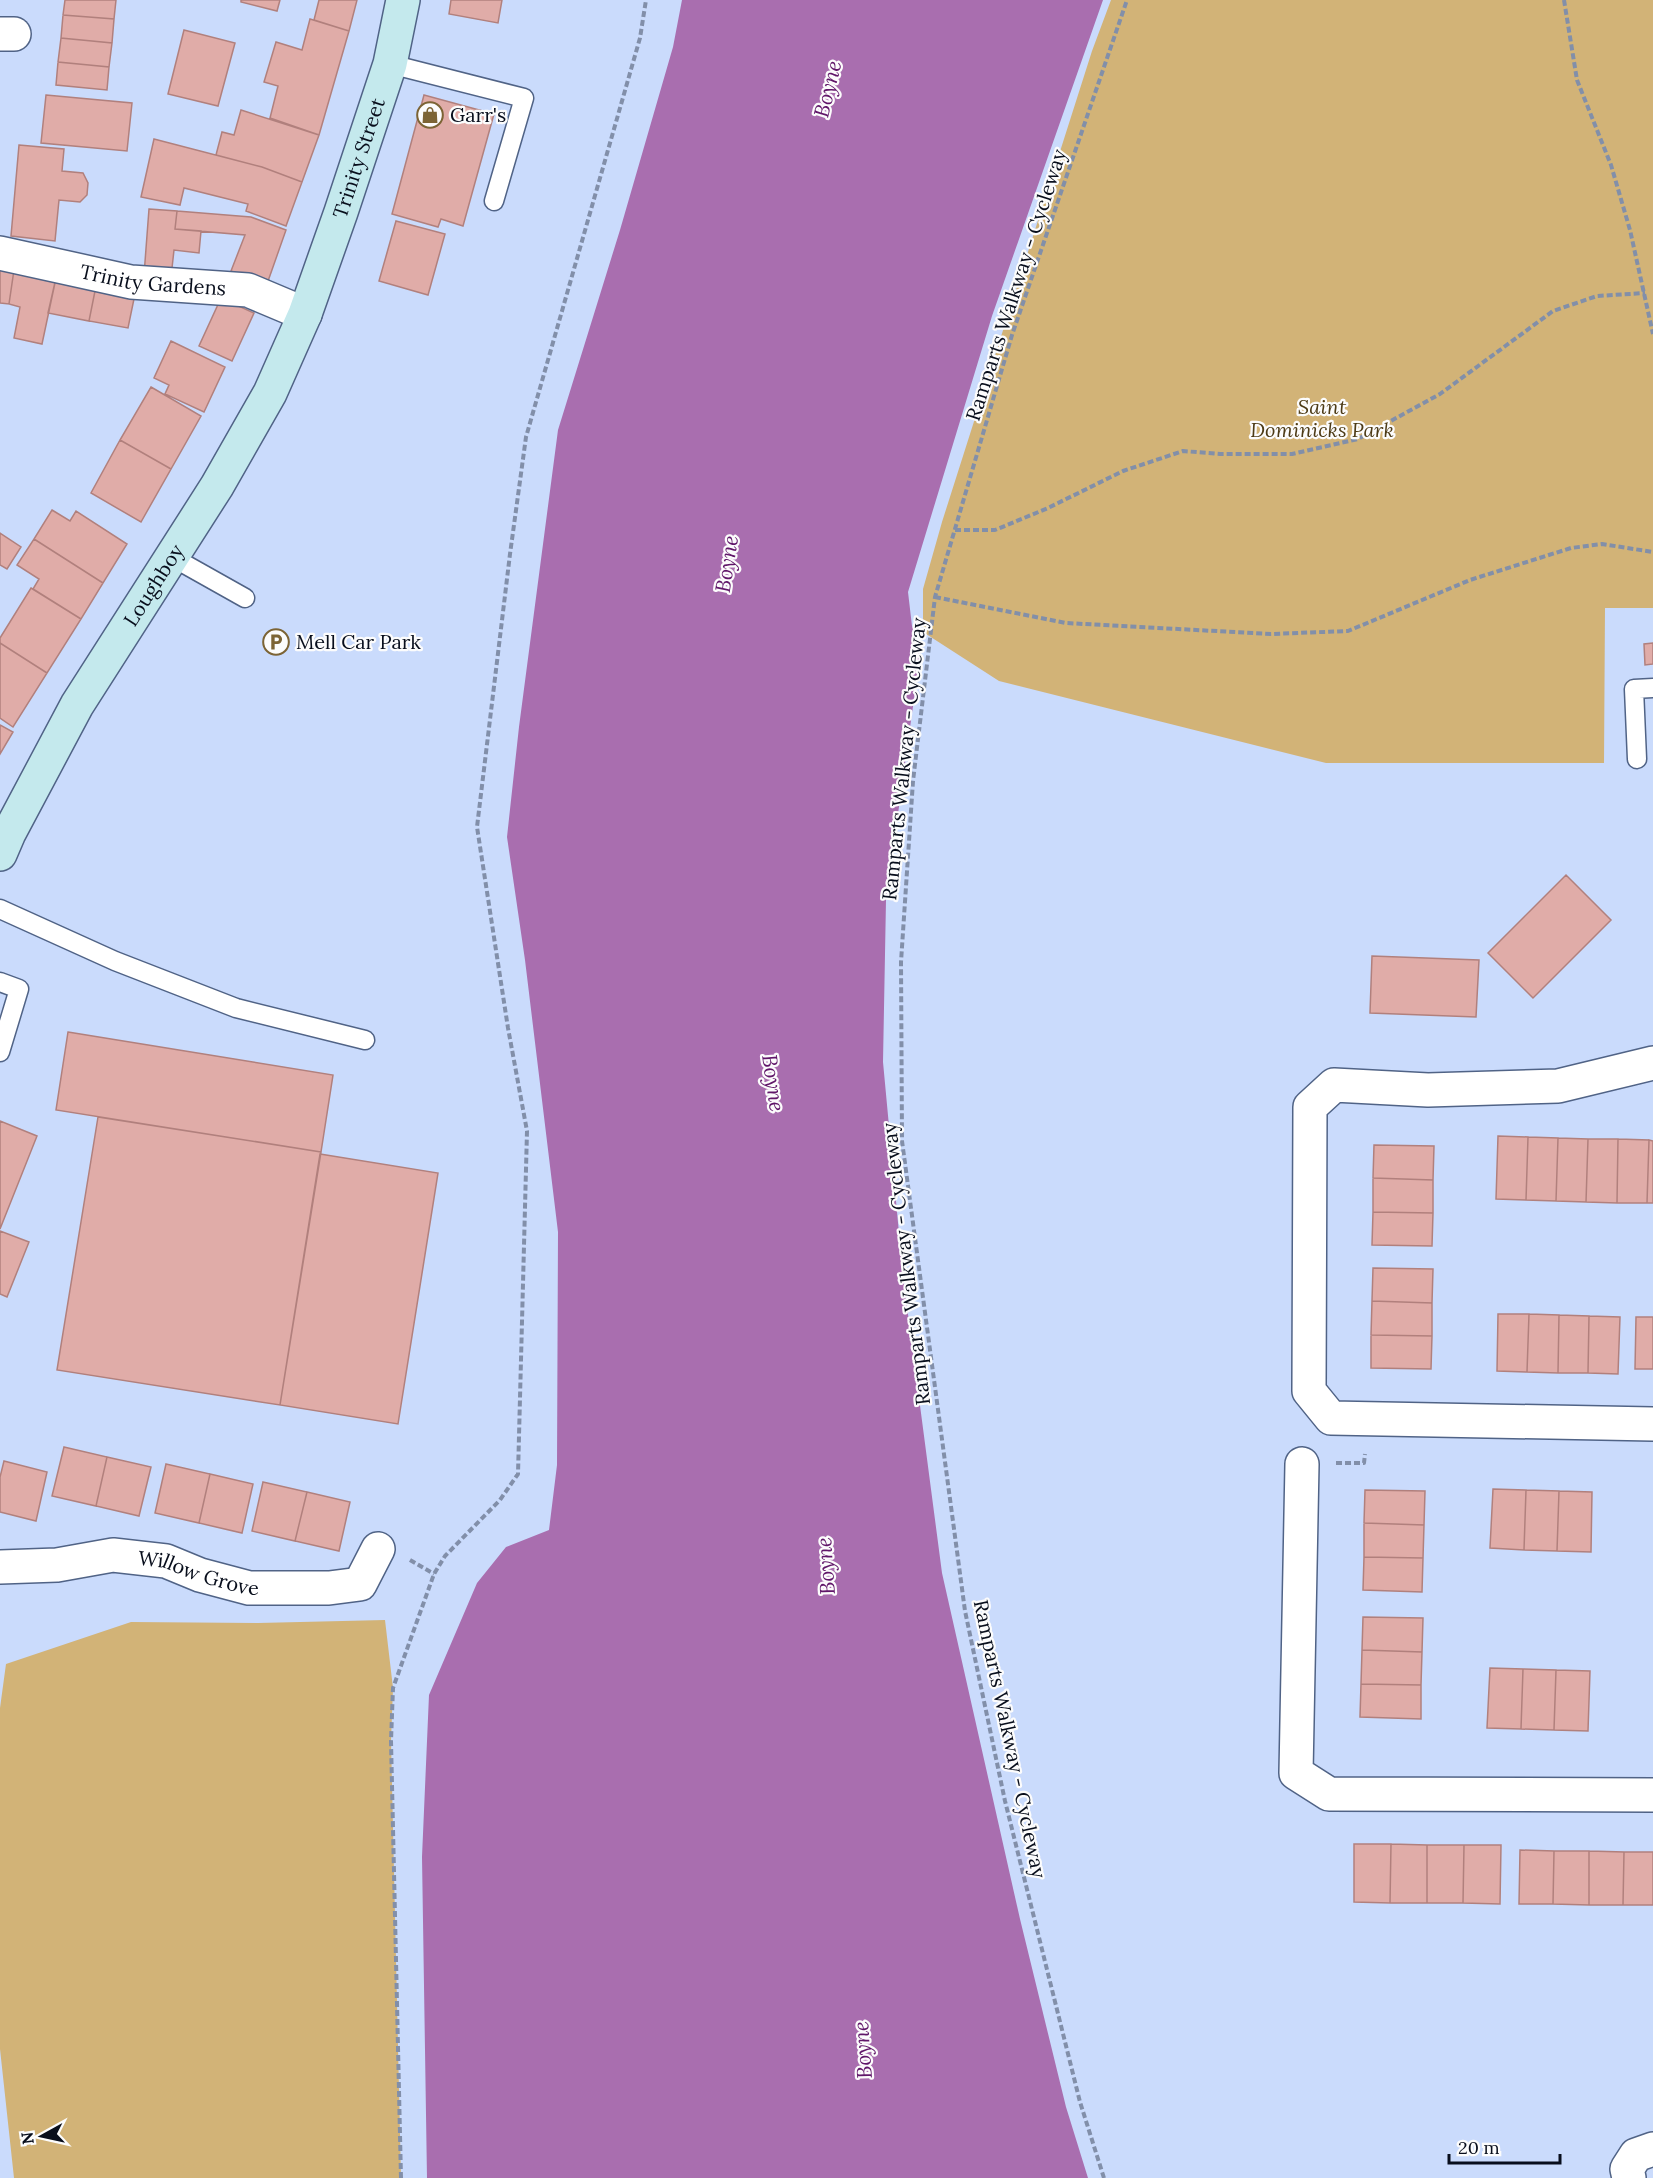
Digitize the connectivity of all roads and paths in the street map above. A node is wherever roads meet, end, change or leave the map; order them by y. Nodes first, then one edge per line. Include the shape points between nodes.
1 (403, 0) edge
2 (646, 0) edge
3 (1127, 0) edge
4 (1564, 0) edge
5 (390, 64) junction
6 (494, 201) dead end
7 (0, 253) edge
8 (1645, 294) junction
9 (305, 314) junction
10 (1653, 334) edge
11 (955, 530) junction
12 (1653, 552) edge
13 (172, 557) junction
14 (935, 597) junction
15 (245, 598) dead end
16 (1653, 688) edge
17 (1637, 759) dead end
18 (3, 839) edge
19 (0, 909) edge
20 (0, 982) edge
21 (365, 1040) dead end
22 (0, 1052) edge
23 (1653, 1063) edge
24 (1653, 1424) edge
25 (1302, 1464) dead end
26 (378, 1549) dead end
27 (0, 1566) edge
28 (1653, 1795) edge
29 (1653, 2149) edge
30 (401, 2178) edge
31 (1104, 2178) edge
32 (1629, 2178) edge

1 - 5 main road, Trinity Street
2 - 30 path via 640,38 526,437 477,827 527,1131 518,1474 500,1500 445,1556 434,1574 393,1688 391,1753
3 - 11 path, Ramparts Walkway - Cycleway via 1012,335
4 - 8 path via 1577,80 1611,165
5 - 6 lane via 524,98
5 - 9 main road, Trinity Street
7 - 9 street, Trinity Gardens via 131,282 248,290
8 - 10 path
8 - 11 path via 1597,296 1553,310 1440,394 1358,439 1292,454 1183,451 1123,471 995,530
9 - 13 main road, Loughboy via 270,393
11 - 14 path, Ramparts Walkway - Cycleway
12 - 14 path via 1602,544 1571,548 1470,580 1348,631 1271,634 1066,623
13 - 15 lane
13 - 18 main road, Loughboy via 77,705
14 - 31 path, Ramparts Walkway - Cycleway via 913,781 901,962 903,1141 965,1611 1005,1801 1080,2102
16 - 17 lane via 1634,689
19 - 21 lane via 115,961 236,1008
20 - 22 lane via 19,989
23 - 24 street via 1558,1086 1428,1090 1334,1085 1310,1107 1309,1355 1309,1391 1331,1418
25 - 28 street via 1296,1773 1329,1794
26 - 27 street, Willow Grove via 360,1584 329,1588 249,1588 166,1561 113,1555 57,1565
29 - 32 street via 1636,2155 1627,2169

